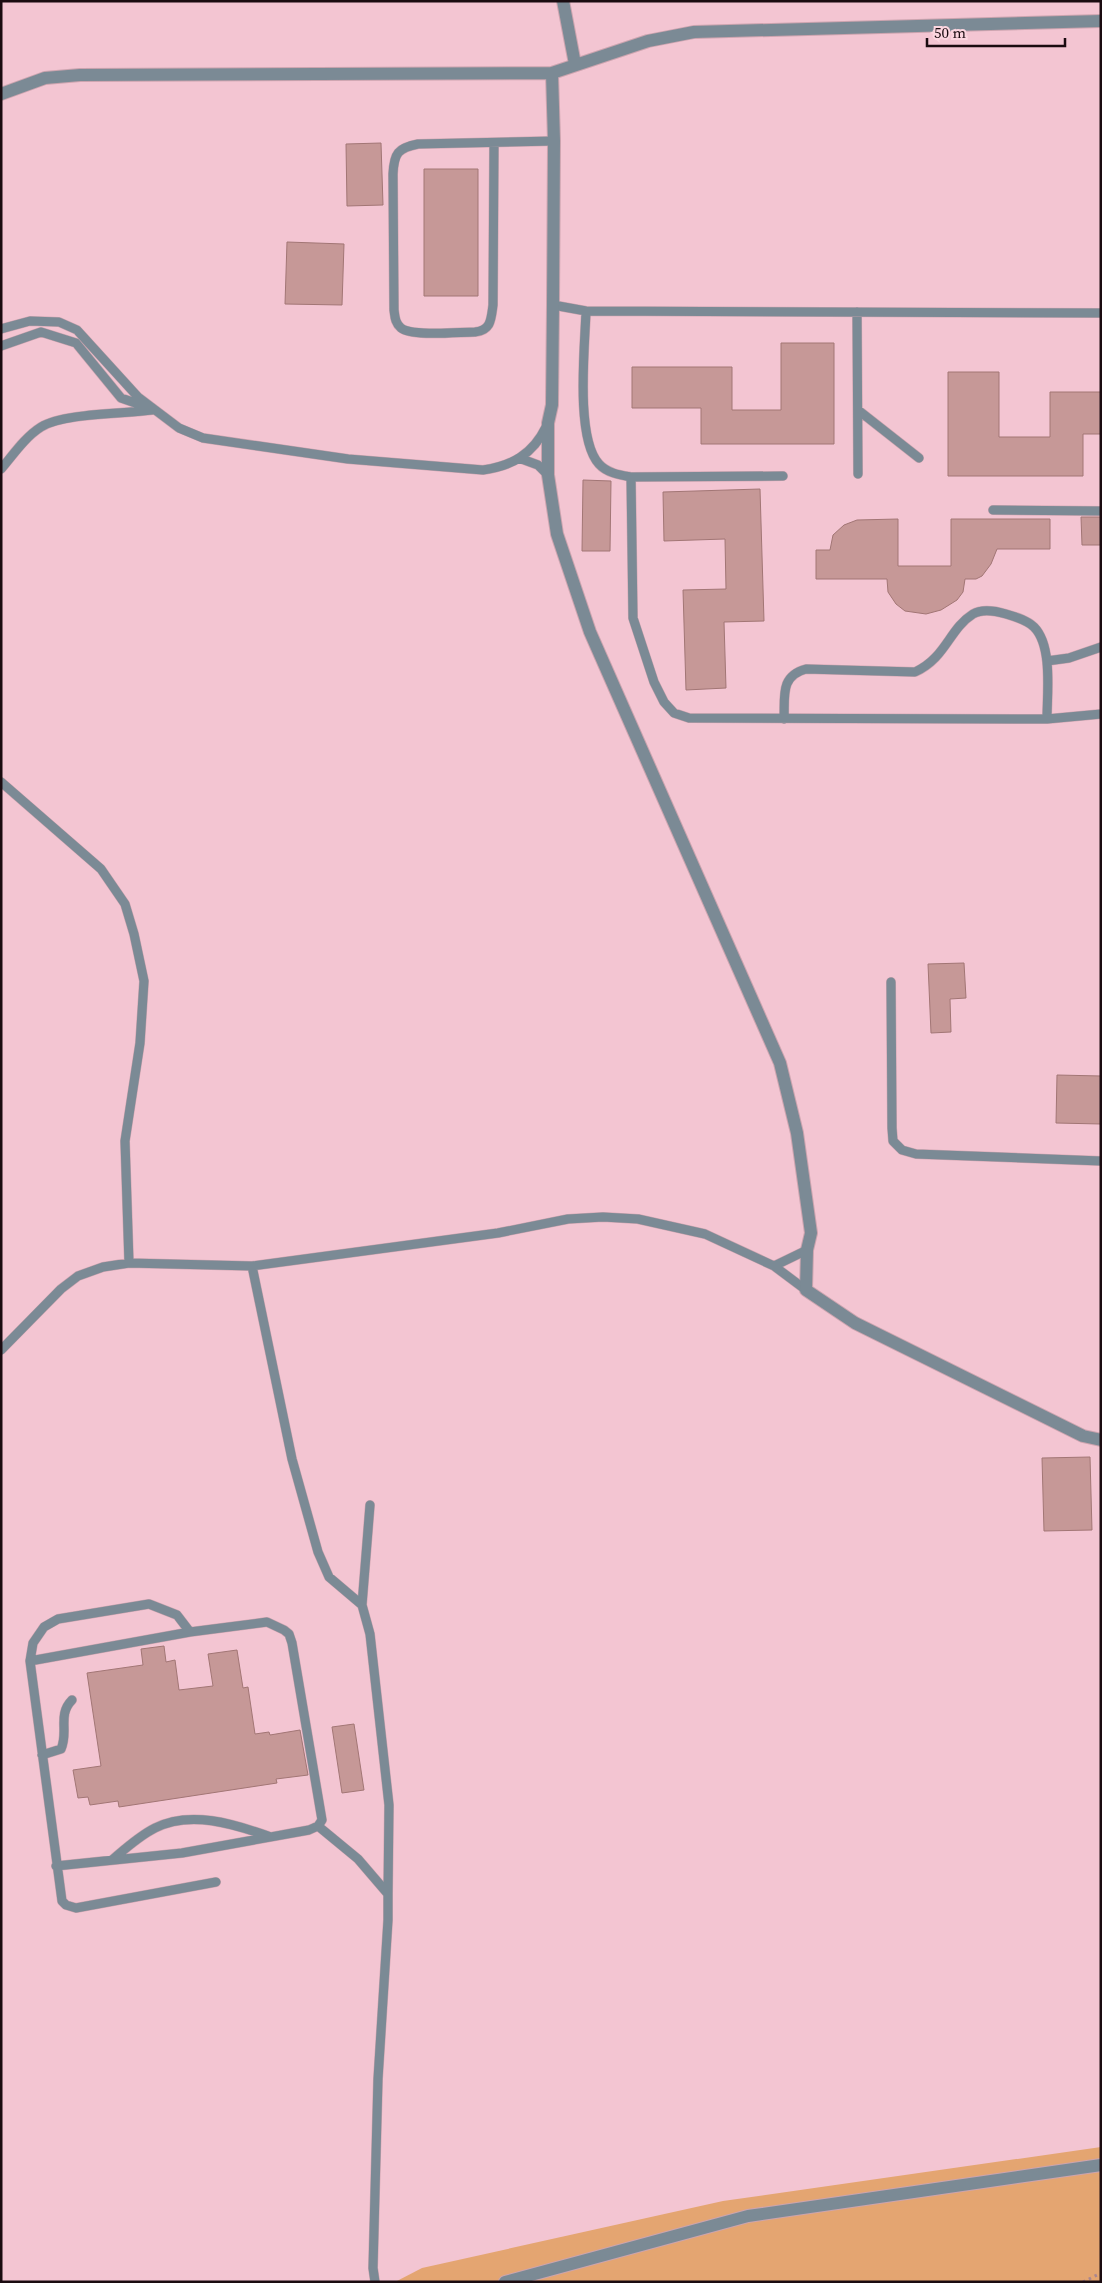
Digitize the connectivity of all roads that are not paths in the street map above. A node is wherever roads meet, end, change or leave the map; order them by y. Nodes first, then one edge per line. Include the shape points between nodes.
1 (563, 1) edge
2 (1101, 21) edge
3 (575, 64) junction
4 (552, 73) junction
5 (1, 94) edge
6 (554, 141) junction
7 (494, 143) junction
8 (553, 305) junction
9 (586, 311) junction
10 (857, 312) junction
11 (1101, 313) edge
12 (1, 330) edge
13 (1, 346) edge
14 (155, 410) junction
15 (858, 410) junction
16 (548, 423) junction
17 (519, 458) junction
18 (919, 458) dead end
19 (1, 469) edge
20 (858, 474) dead end
21 (548, 475) junction
22 (783, 476) dead end
23 (631, 477) junction
24 (993, 510) dead end
25 (1101, 511) edge
26 (1101, 647) edge
27 (1047, 661) junction
28 (1101, 714) edge
29 (784, 719) junction
30 (1047, 719) junction
31 (1, 782) edge
32 (892, 982) dead end
33 (1101, 1161) edge
34 (807, 1250) junction
35 (129, 1263) junction
36 (252, 1266) junction
37 (774, 1266) junction
38 (806, 1290) junction
39 (1, 1350) edge
40 (1101, 1440) edge
41 (370, 1505) dead end
42 (362, 1604) junction
43 (190, 1632) junction
44 (30, 1661) junction
45 (72, 1700) dead end
46 (42, 1755) junction
47 (318, 1826) junction
48 (270, 1837) junction
49 (112, 1860) junction
50 (56, 1866) junction
51 (216, 1882) dead end
52 (388, 1894) junction
53 (1101, 2165) edge
54 (508, 2281) edge
55 (375, 2282) edge

1 - 3 street
2 - 3 street via 694,32 648,41
3 - 4 street
4 - 5 street via 80,75 45,78
4 - 6 street
6 - 7 lane
6 - 8 street
7 - 7 lane via 418,144 398,152 393,174 394,310 395,321 402,329 412,332 475,332 484,331 489,326 493,305
8 - 9 lane
8 - 16 street via 552,405
9 - 10 lane
9 - 23 lane via 582,395 591,448 598,463 613,474
10 - 11 lane
10 - 15 lane
12 - 14 lane via 30,321 58,322 77,330 138,397
13 - 14 lane via 40,332 76,343 121,398
14 - 17 lane via 179,428 203,438 338,458 483,470 504,467
14 - 19 lane via 67,419 42,426
15 - 18 lane
15 - 20 lane
16 - 17 lane via 539,442
16 - 21 street
17 - 21 lane via 538,465
21 - 34 street via 557,534 590,632 780,1063 797,1133 811,1233
22 - 23 lane
23 - 29 lane via 633,618 664,702 674,713 689,718
24 - 25 lane
26 - 27 lane via 1069,658
27 - 29 lane via 1043,642 1034,627 994,610 975,613 961,624 927,666 915,672 806,669 795,672 786,684
27 - 30 lane
28 - 30 lane
29 - 30 lane
31 - 35 lane via 101,870 125,904 134,934 144,981 140,1043 125,1141
32 - 33 lane via 892,1128 893,1141 902,1150 916,1154
34 - 37 lane
34 - 38 street
35 - 36 lane
35 - 39 lane via 103,1267 78,1276
36 - 37 lane via 498,1233 568,1219 603,1217 638,1219 705,1234
36 - 42 lane via 292,1459 318,1552 329,1577
37 - 38 lane
38 - 40 street via 854,1323 1083,1436
41 - 42 lane
42 - 52 lane via 370,1634 389,1805
43 - 44 lane
43 - 44 lane via 177,1615 149,1604 58,1619 44,1627 33,1643
43 - 47 lane via 267,1622 289,1634 322,1820
44 - 46 lane
45 - 46 lane via 62,1717 65,1740 61,1749
46 - 50 lane
47 - 48 lane
47 - 52 lane via 358,1859
48 - 49 lane via 182,1853
48 - 49 lane via 217,1821 188,1820 157,1826
49 - 50 lane
50 - 51 lane via 60,1896 70,1907
52 - 55 lane via 378,2078
53 - 54 street via 748,2216

